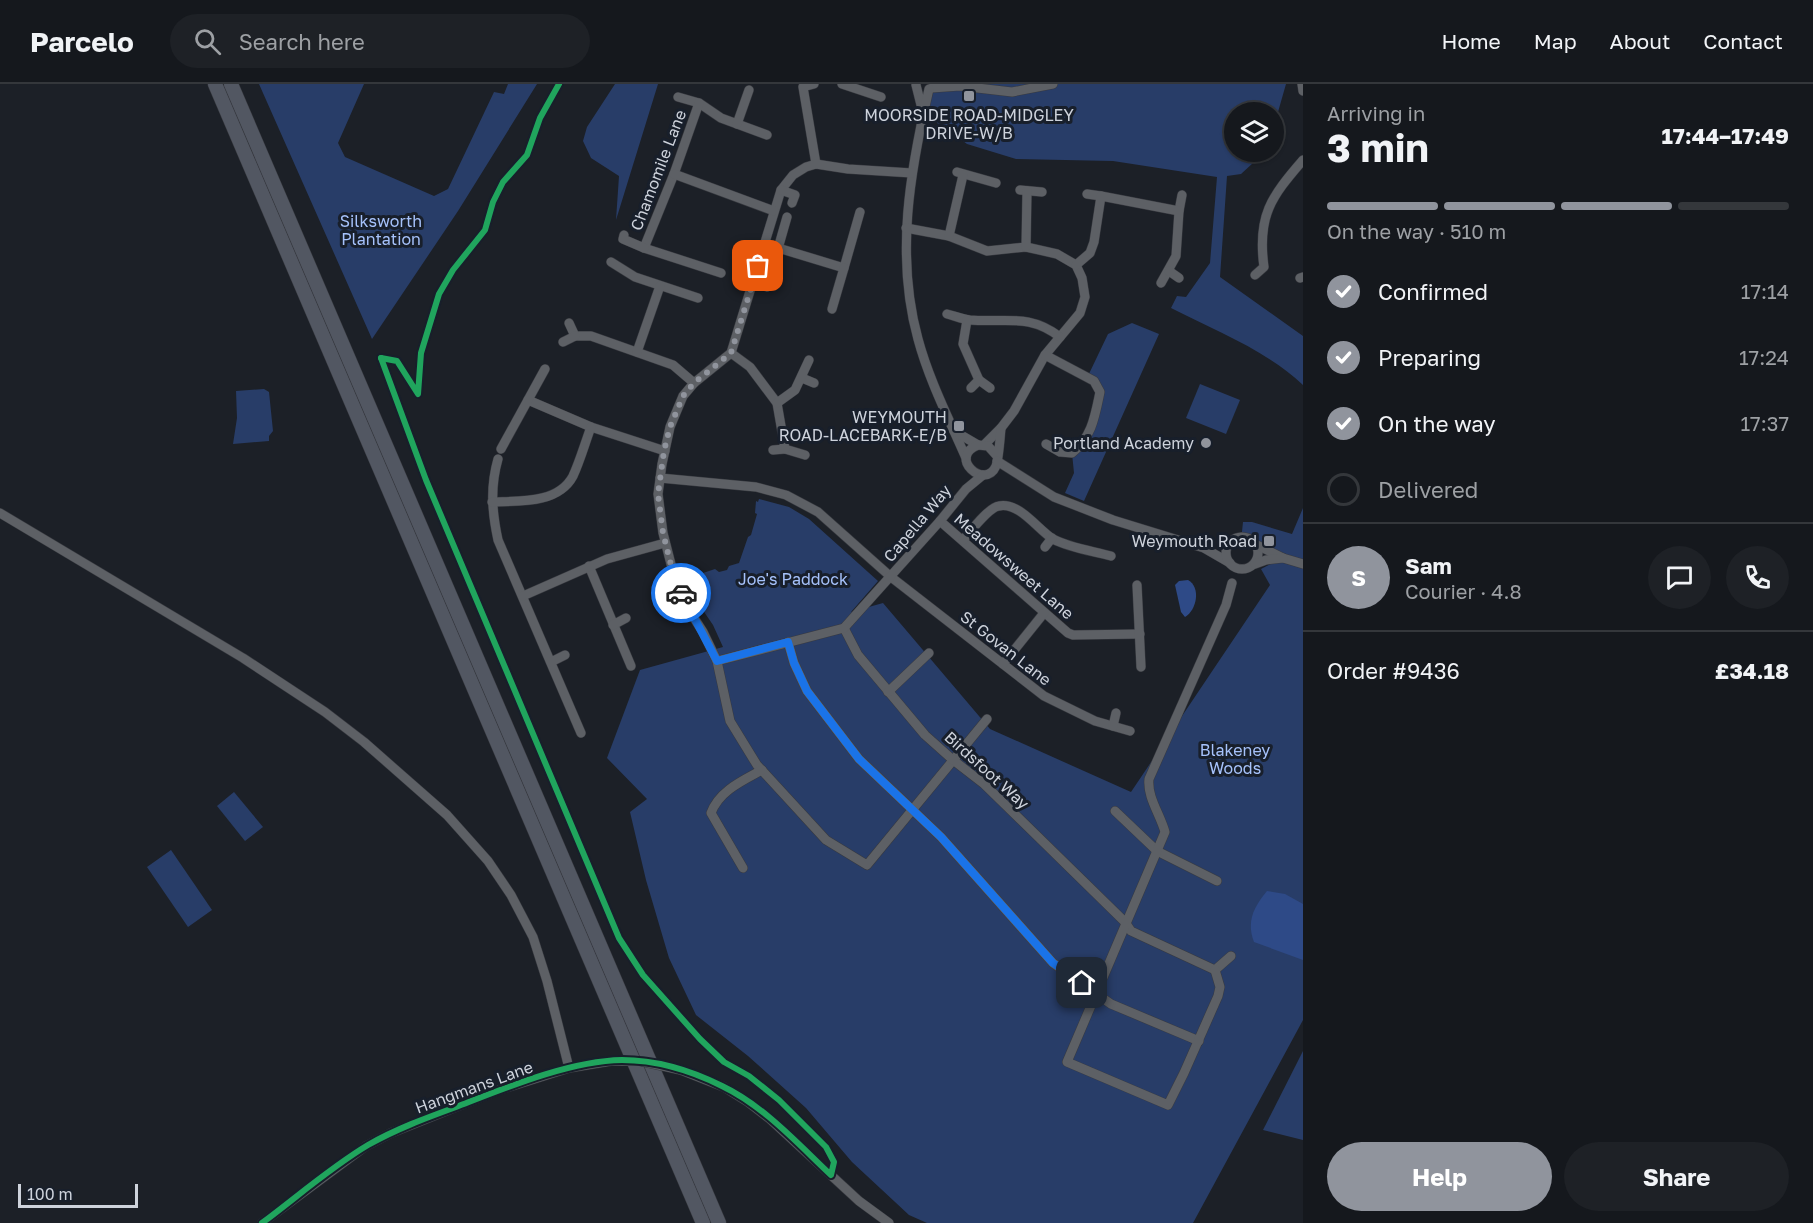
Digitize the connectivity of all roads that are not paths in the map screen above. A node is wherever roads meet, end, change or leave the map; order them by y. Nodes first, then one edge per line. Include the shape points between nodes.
1 (216, 84) edge
2 (231, 84) edge
3 (814, 84) edge
4 (842, 84) edge
5 (1053, 84) edge
6 (1302, 84) edge
7 (916, 85) edge
8 (958, 85) edge
9 (802, 86) edge
10 (932, 87) edge
11 (749, 90) dead end
12 (1303, 91) edge
13 (678, 97) dead end
14 (881, 97) dead end
15 (699, 103) junction
16 (923, 116) junction
17 (737, 124) junction
18 (768, 135) dead end
19 (1303, 160) edge
20 (816, 164) junction
21 (674, 174) junction
22 (912, 174) junction
23 (996, 183) dead end
24 (781, 190) junction
25 (1042, 192) dead end
26 (1087, 194) dead end
27 (1182, 195) dead end
28 (1101, 196) junction
29 (792, 203) dead end
30 (774, 211) junction
31 (1179, 211) junction
32 (860, 212) dead end
33 (787, 217) dead end
34 (906, 228) junction
35 (624, 235) dead end
36 (949, 236) junction
37 (765, 244) junction
38 (1026, 247) junction
39 (644, 248) junction
40 (778, 248) junction
41 (611, 262) dead end
42 (1076, 265) junction
43 (1264, 267) junction
44 (844, 268) junction
45 (1169, 271) junction
46 (1274, 272) dead end
47 (721, 273) dead end
48 (1255, 275) dead end
49 (1179, 278) dead end
50 (1161, 283) dead end
51 (660, 286) junction
52 (767, 287) dead end
53 (698, 298) dead end
54 (832, 309) dead end
55 (947, 314) dead end
56 (967, 320) junction
57 (569, 323) dead end
58 (575, 336) junction
59 (1060, 337) junction
60 (563, 342) dead end
61 (637, 352) junction
62 (731, 353) junction
63 (1045, 355) junction
64 (808, 360) dead end
65 (545, 369) dead end
66 (802, 378) junction
67 (979, 380) junction
68 (694, 383) junction
69 (814, 383) dead end
70 (971, 388) dead end
71 (990, 388) dead end
72 (528, 400) junction
73 (777, 403) junction
74 (591, 427) junction
75 (1001, 428) junction
76 (954, 430) junction
77 (1046, 444) dead end
78 (981, 445) junction
79 (501, 449) dead end
80 (785, 449) junction
81 (772, 450) dead end
82 (664, 451) junction
83 (1072, 453) junction
84 (805, 455) dead end
85 (498, 459) dead end
86 (997, 459) junction
87 (967, 463) junction
88 (1073, 463) dead end
89 (986, 474) junction
90 (1019, 476) junction
91 (660, 478) junction
92 (966, 489) junction
93 (492, 502) junction
94 (0, 513) edge
95 (940, 521) junction
96 (1052, 538) junction
97 (963, 540) junction
98 (665, 543) junction
99 (1230, 543) junction
100 (1255, 544) junction
101 (1045, 548) dead end
102 (1204, 548) junction
103 (1112, 556) dead end
104 (1283, 558) junction
105 (1230, 564) junction
106 (1255, 564) junction
107 (1303, 564) edge
108 (589, 566) junction
109 (891, 576) junction
110 (1232, 583) dead end
111 (1137, 585) dead end
112 (523, 596) junction
113 (1044, 613) junction
114 (626, 618) dead end
115 (613, 625) junction
116 (844, 628) junction
117 (1140, 634) junction
118 (788, 642) junction
119 (929, 653) dead end
120 (565, 655) dead end
121 (717, 661) junction
122 (551, 662) junction
123 (1003, 664) junction
124 (630, 666) dead end
125 (1141, 666) dead end
126 (888, 692) junction
127 (1116, 713) dead end
128 (987, 718) dead end
129 (1113, 726) junction
130 (1130, 731) dead end
131 (581, 733) dead end
132 (952, 760) junction
133 (762, 770) junction
134 (911, 809) junction
135 (1116, 811) dead end
136 (1157, 851) junction
137 (743, 868) dead end
138 (1217, 881) dead end
139 (1125, 922) junction
140 (1231, 956) dead end
141 (1215, 970) junction
142 (1096, 993) junction
143 (1199, 1041) junction
144 (569, 1068) junction
145 (262, 1223) edge
146 (703, 1223) edge
147 (719, 1223) edge
148 (889, 1223) edge

1 - 146 highway
2 - 147 highway
3 - 9 street
4 - 14 street
5 - 8 street via 1012,92
6 - 12 street
7 - 10 street via 920,89
7 - 16 street
8 - 10 street
9 - 20 street
10 - 16 street
11 - 17 street
13 - 15 street
15 - 17 street
15 - 21 street, Chamomile Lane
16 - 22 street
17 - 18 street
19 - 43 street via 1278,189 1264,218
20 - 22 street
20 - 24 street via 793,175
21 - 30 street
21 - 39 street, Chamomile Lane
22 - 34 street
23 - 36 street via 960,173
24 - 29 street via 795,195
24 - 30 street
25 - 38 street via 1024,190
26 - 28 street
27 - 31 street
28 - 31 street
28 - 42 street via 1095,242 1090,253
30 - 37 street
31 - 45 street via 1177,248
32 - 44 street
33 - 40 street
34 - 36 street
34 - 76 street via 907,282 918,338
35 - 39 street, Chamomile Lane via 623,239
36 - 38 street via 987,251
37 - 40 street
37 - 62 street
38 - 42 street via 1057,254
39 - 47 street, Chamomile Lane
40 - 44 street
40 - 52 street
41 - 51 street
42 - 59 street via 1085,297 1080,314
43 - 46 street
43 - 48 street
44 - 54 street
45 - 49 street
45 - 50 street
51 - 53 street
51 - 61 street
55 - 56 street
56 - 59 street via 1012,319 1047,327
56 - 67 street via 963,344
57 - 58 street
58 - 60 street
58 - 61 street via 591,336
59 - 63 street
61 - 68 street via 673,365
62 - 68 street
62 - 73 street via 750,367
63 - 75 street
63 - 83 street via 1094,381 1100,392 1095,418 1083,444
64 - 66 street
65 - 72 street
66 - 69 street
66 - 73 street via 795,390
67 - 70 street
67 - 71 street
68 - 82 street via 683,396
72 - 74 street
72 - 79 street
73 - 80 street
74 - 82 street
74 - 93 street via 573,476 556,494 536,500
75 - 78 street
75 - 86 street
76 - 78 street
76 - 87 street
77 - 83 street
78 - 86 street via 992,448
78 - 87 street via 969,451
80 - 81 street
80 - 84 street
82 - 91 street
83 - 88 street
85 - 93 street via 492,478
86 - 89 street
86 - 90 street
87 - 89 street via 975,473
87 - 92 street, Capella Way
89 - 90 street
89 - 92 street, Capella Way
90 - 102 street via 1054,497 1113,520
91 - 98 street via 658,494
91 - 109 street, St Govan Lane via 756,487 786,495 818,512
92 - 95 street, Capella Way
93 - 112 street via 498,540
94 - 144 street via 326,712 447,815 488,861 533,937
95 - 97 street, Meadowsweet Lane
95 - 109 street, Capella Way
96 - 97 street via 1015,509 1002,505 992,509
96 - 101 street
96 - 103 street
97 - 113 street, Meadowsweet Lane
98 - 108 street
98 - 121 street via 687,607
99 - 100 street via 1242,537
99 - 102 street
99 - 105 street via 1226,555
100 - 104 street
100 - 106 street
102 - 105 street
104 - 106 street
104 - 107 street
105 - 106 street via 1244,569
108 - 112 street
108 - 115 street
109 - 116 street, Capella Way
109 - 123 street, St Govan Lane
110 - 136 street via 1149,779 1148,790 1165,832
111 - 117 street
112 - 122 street
113 - 117 street, Meadowsweet Lane via 1073,635
113 - 123 street
114 - 115 street
115 - 124 street
116 - 118 street
116 - 126 street, Birdsfoot Way via 858,655
117 - 125 street
118 - 121 street
118 - 134 street via 807,691 859,759
119 - 126 street
120 - 122 street
121 - 133 street via 730,721
122 - 131 street
123 - 129 street, St Govan Lane via 1044,696
126 - 132 street, Birdsfoot Way
127 - 129 street
128 - 132 street
129 - 130 street, St Govan Lane
132 - 134 street
132 - 139 street, Birdsfoot Way via 984,784
133 - 134 street via 826,840 867,865
133 - 137 street via 715,801 711,813
134 - 142 street via 941,837 1053,963
135 - 136 street
136 - 138 street
136 - 139 street
139 - 141 street, Birdsfoot Way via 1131,931
139 - 142 street
140 - 141 street
141 - 143 street via 1220,987 1218,996
142 - 143 street via 1112,1004
142 - 143 street via 1067,1062 1168,1105
144 - 145 street, Hangmans Lane via 496,1091 391,1133 366,1146
144 - 148 street, Hangmans Lane, bridge via 640,1061 681,1070 724,1087 777,1125

